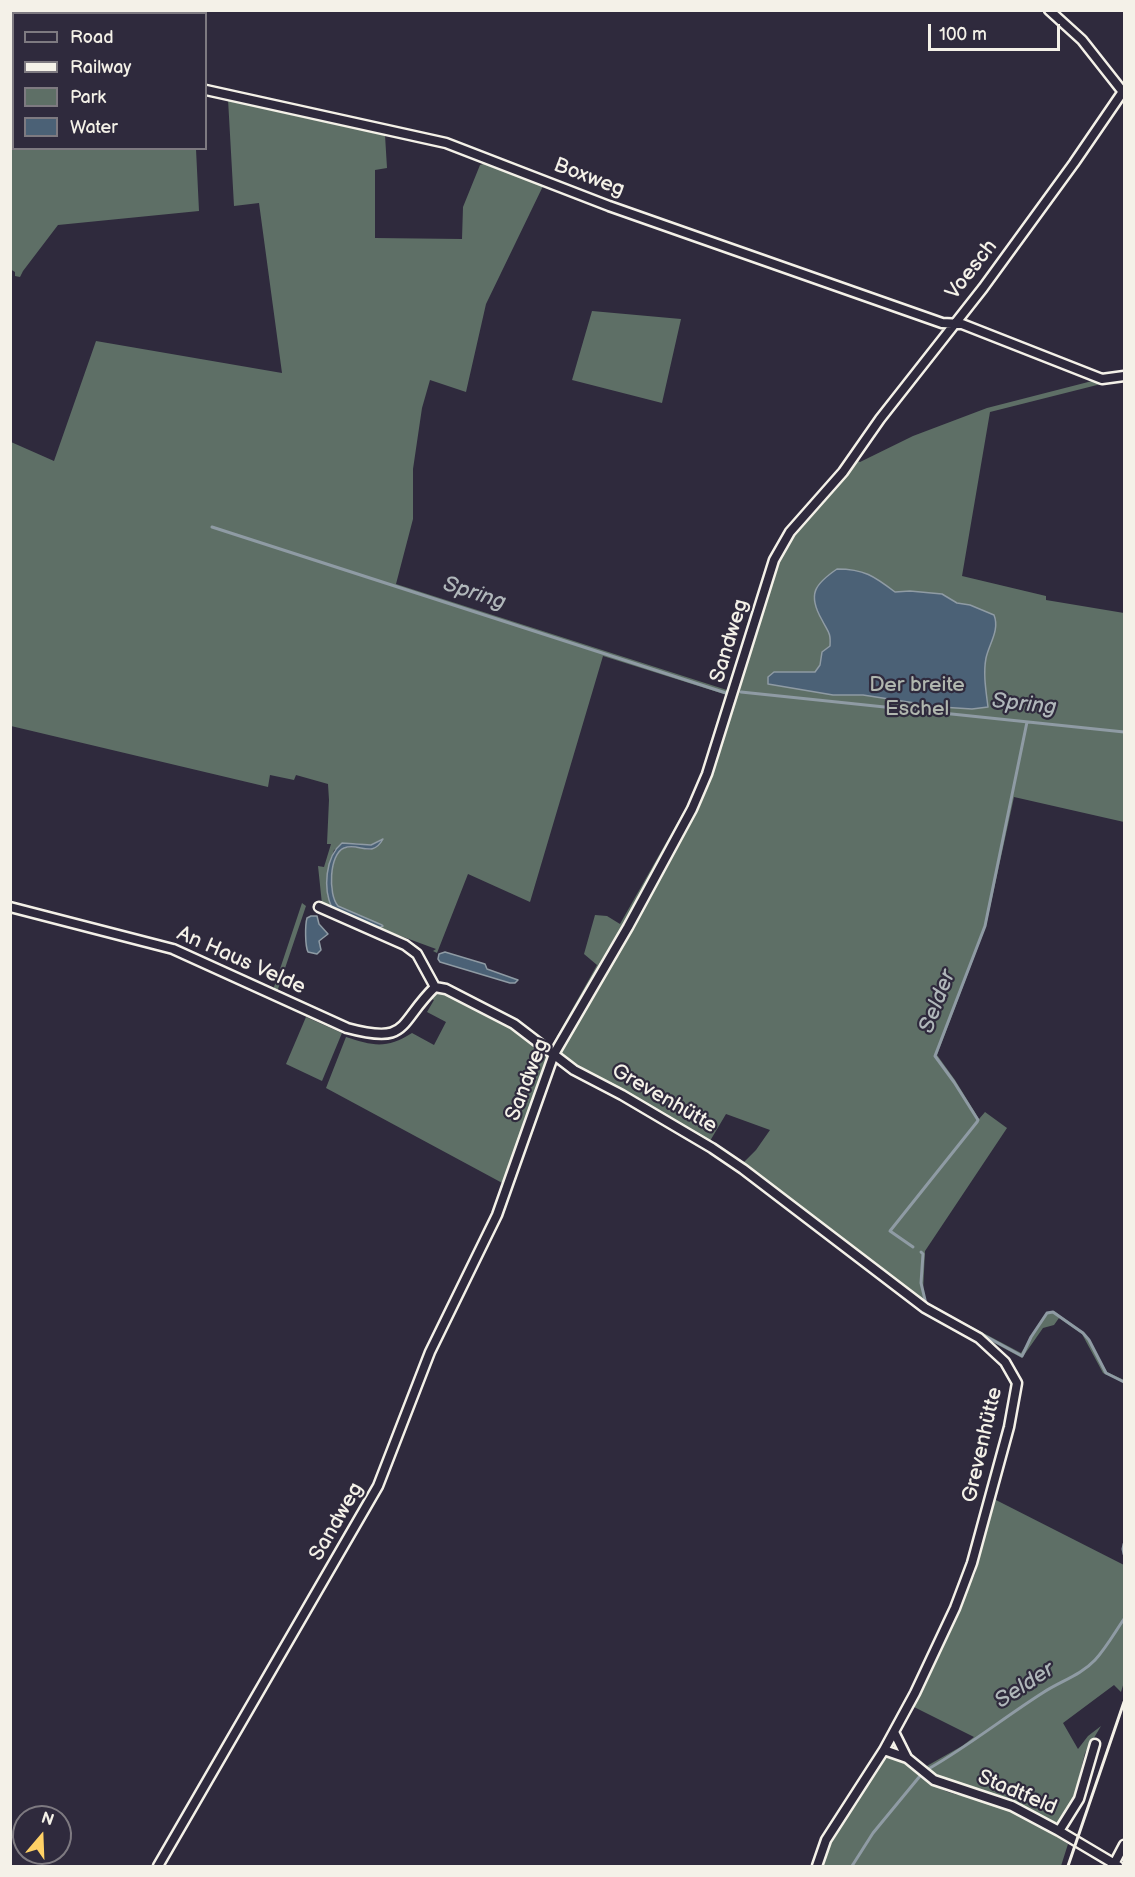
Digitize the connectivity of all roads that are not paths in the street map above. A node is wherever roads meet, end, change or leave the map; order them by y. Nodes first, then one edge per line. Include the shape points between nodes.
1 (1049, 10) edge
2 (207, 90) edge
3 (1124, 91) edge
4 (953, 324) junction
5 (1125, 376) edge
6 (10, 907) edge
7 (319, 907) dead end
8 (435, 987) junction
9 (554, 1054) junction
10 (894, 1732) junction
11 (1095, 1744) dead end
12 (884, 1750) junction
13 (907, 1758) junction
14 (1059, 1831) junction
15 (1125, 1845) edge
16 (1116, 1865) edge
17 (158, 1866) edge
18 (817, 1866) edge

1 - 3 street via 1082,40
2 - 4 street, Boxweg via 446,143 621,210
3 - 4 street, Voesch via 1025,231
4 - 5 street, Voesch via 963,324 1102,379
4 - 9 street, Sandweg via 843,472 790,532 774,560 707,774 692,809
6 - 8 street, An Haus Velde via 173,949 347,1028 370,1034 387,1035 403,1028
7 - 8 street via 405,945 417,954
8 - 9 street via 514,1024
9 - 10 street, Grevenhütte via 574,1070 632,1100 743,1169 925,1308 979,1338 1005,1362 1017,1383 972,1563 955,1608
9 - 17 street, Sandweg via 497,1215 430,1352 378,1486
10 - 12 street, Grevenhütte
10 - 13 street, Stadtfeld
11 - 14 street via 1079,1799
12 - 13 street, Stadtfeld
12 - 18 street, Grevenhütte via 826,1840
13 - 14 street, Stadtfeld via 934,1780 1012,1806
14 - 16 street, Stadtfeld
15 - 16 street, Stadtfeld

